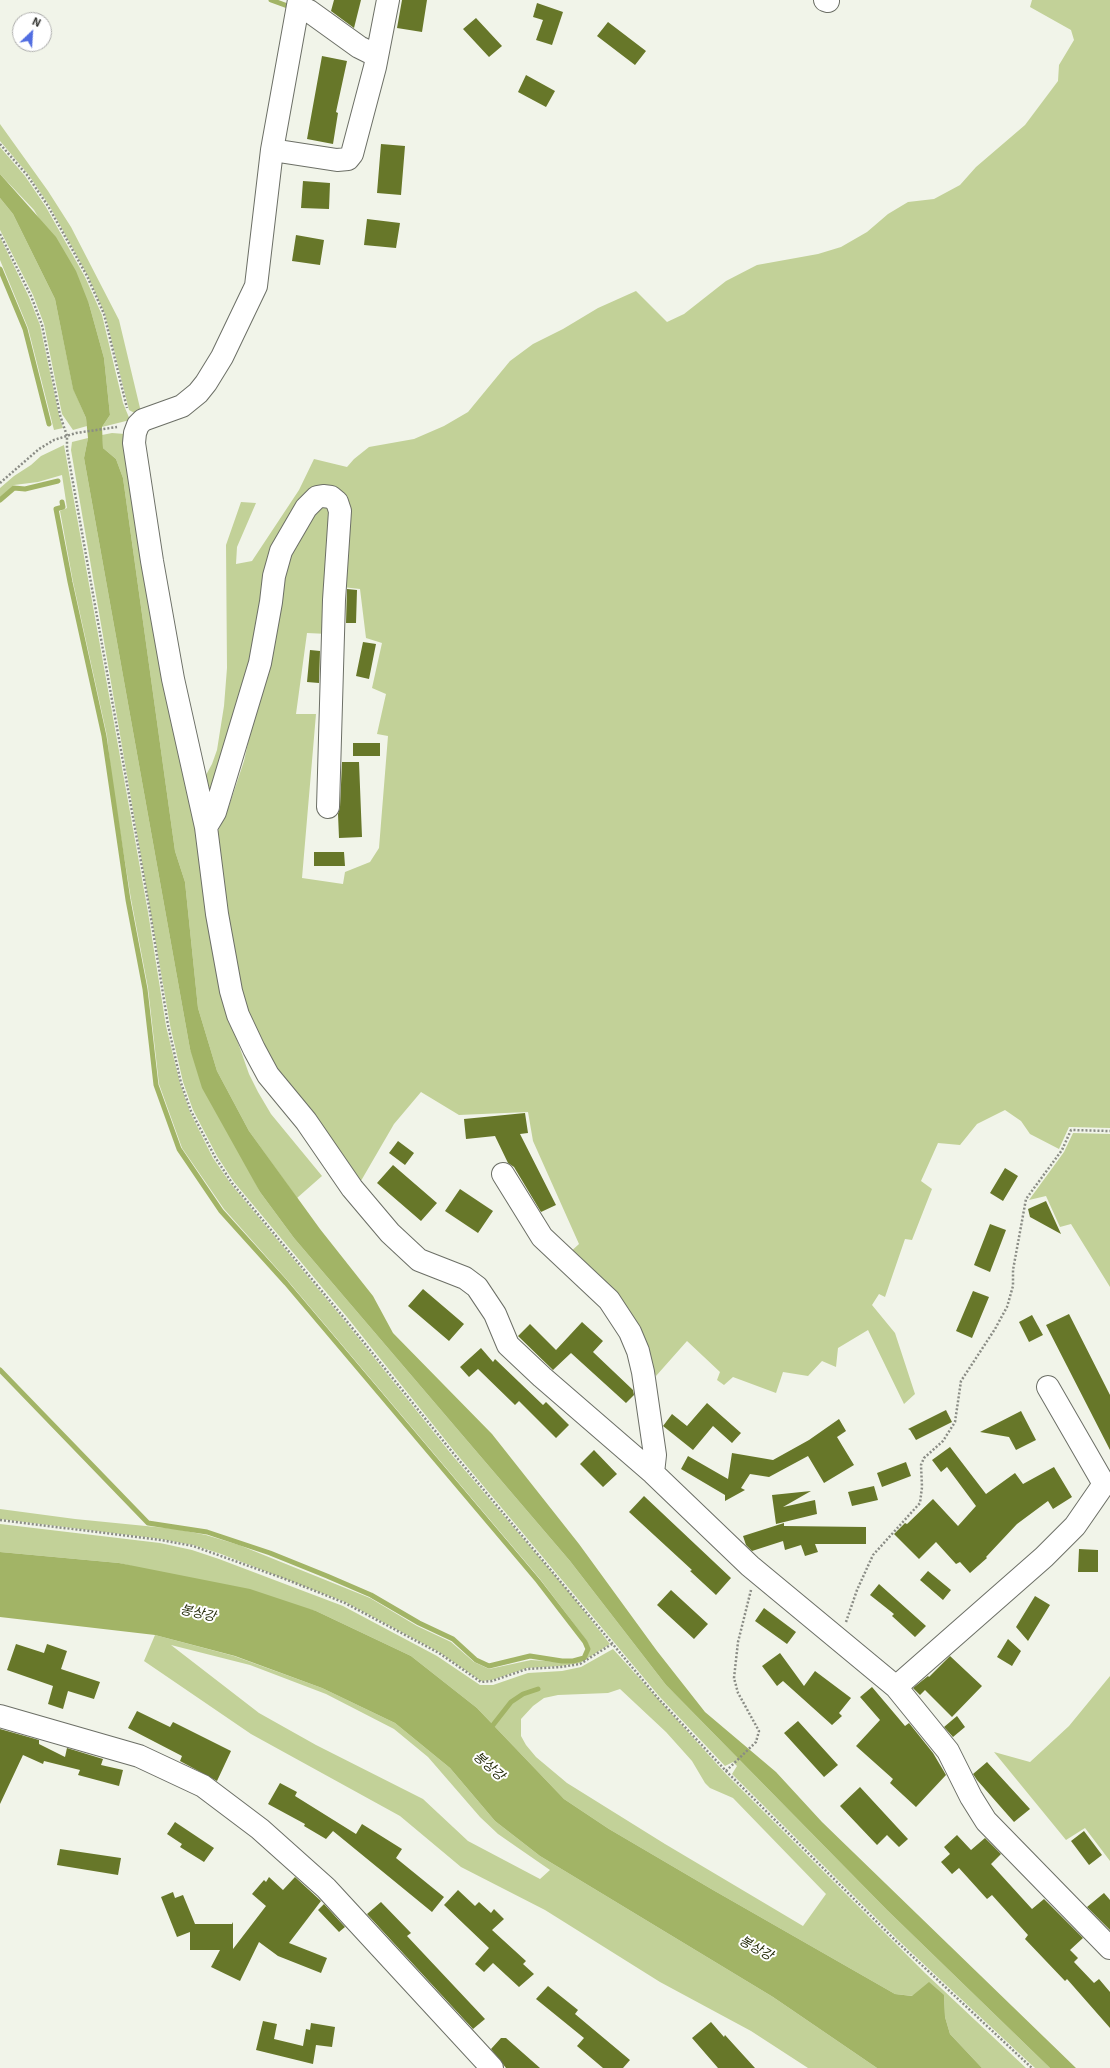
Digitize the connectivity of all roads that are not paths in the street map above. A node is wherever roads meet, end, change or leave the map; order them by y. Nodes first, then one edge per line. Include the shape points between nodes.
1 (388, 0) edge
2 (299, 3) edge
3 (377, 56) junction
4 (272, 150) junction
5 (328, 807) dead end
6 (206, 827) junction
7 (503, 1174) dead end
8 (1048, 1387) dead end
9 (653, 1473) junction
10 (896, 1687) junction
11 (0, 1716) edge
12 (1110, 1948) edge
13 (492, 2068) edge

1 - 3 street
2 - 3 street via 359,47
2 - 4 street
3 - 4 street via 357,139 348,159 337,160
4 - 6 street via 256,286 222,357 206,383 198,393 174,409 142,420 135,433 134,443 173,679
5 - 6 street via 334,600 340,511 338,502 331,497 323,496 317,497 306,508 281,551 274,576 260,663 215,812
6 - 9 street via 217,914 231,991 238,1015 268,1075 306,1121 352,1188 390,1233 419,1260 466,1278 477,1287 495,1314 508,1345
7 - 9 street via 542,1236 609,1300 630,1332 638,1350 642,1372 655,1455
8 - 10 street via 1104,1484 1075,1526 1044,1557
9 - 10 street via 750,1566
10 - 12 street via 948,1751 986,1821
11 - 13 street via 139,1756 203,1786 260,1829 326,1888

